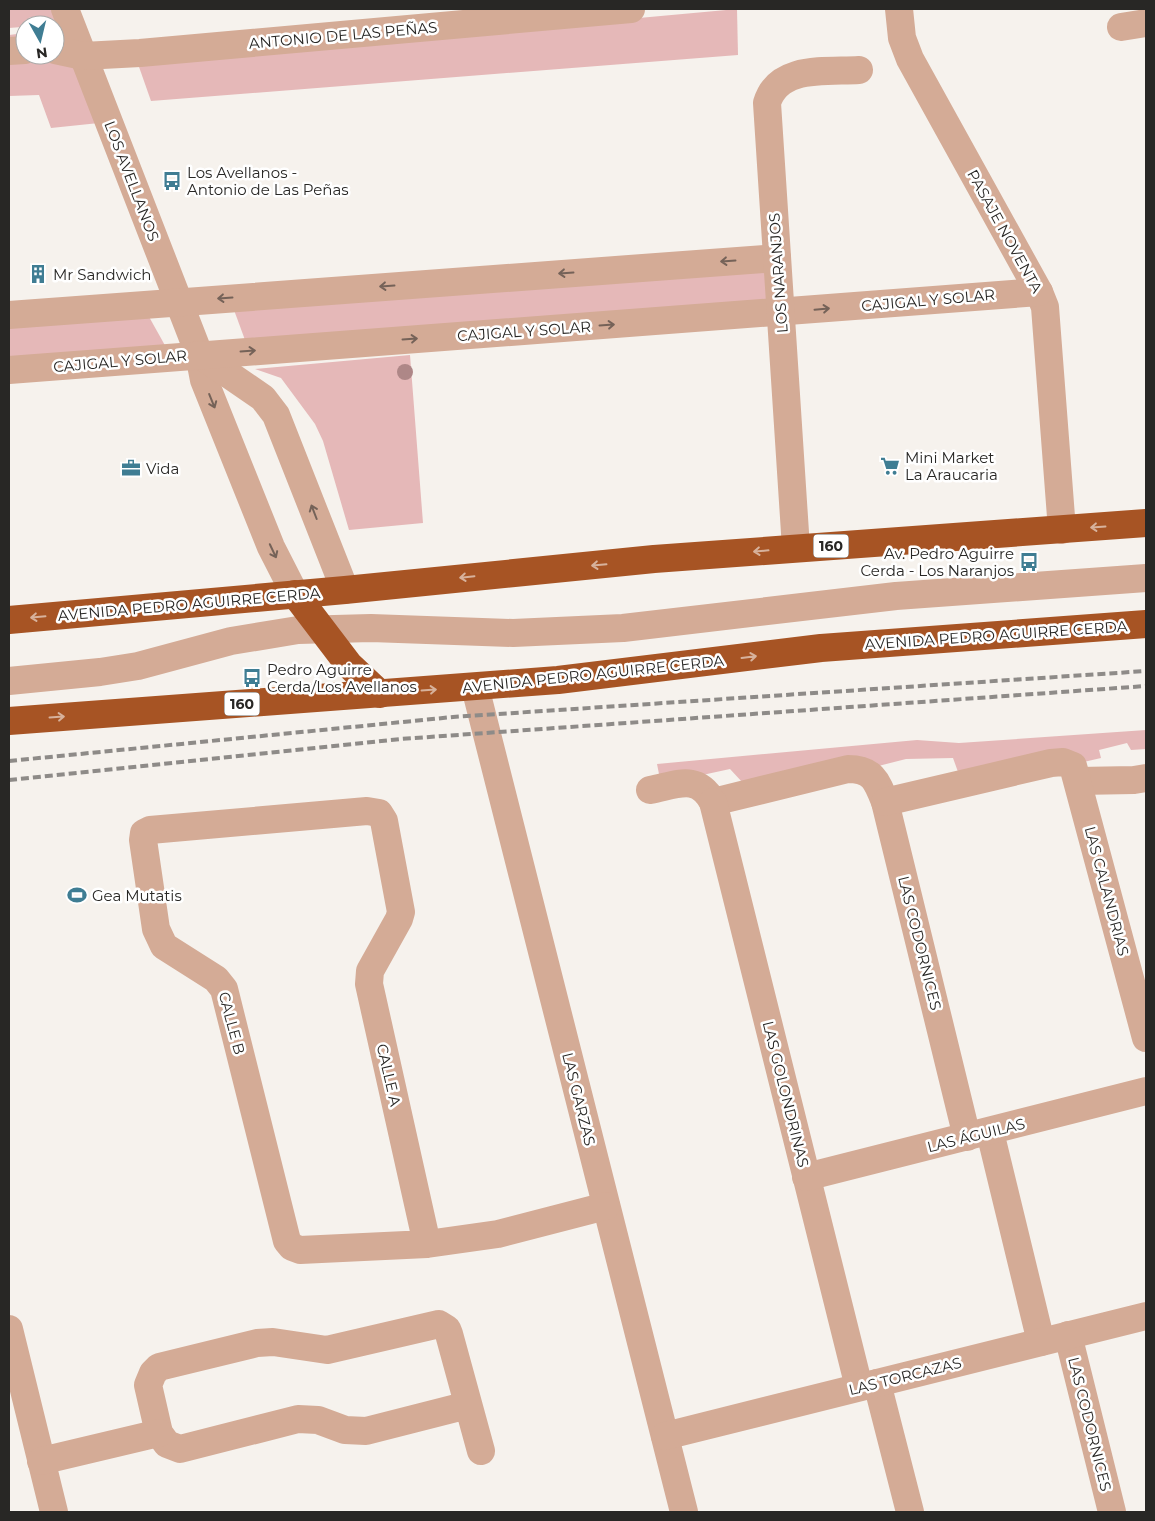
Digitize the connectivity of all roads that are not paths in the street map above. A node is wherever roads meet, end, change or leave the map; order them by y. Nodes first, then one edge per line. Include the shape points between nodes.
1 (65, 9) edge
2 (631, 9) edge
3 (899, 9) edge
4 (65, 52) edge
5 (83, 56) junction
6 (858, 70) dead end
7 (777, 258) junction
8 (1039, 292) junction
9 (179, 302) junction
10 (781, 312) junction
11 (9, 315) edge
12 (200, 354) junction
13 (9, 370) edge
14 (1146, 523) edge
15 (1062, 530) junction
16 (796, 548) junction
17 (1146, 578) edge
18 (345, 590) junction
19 (295, 594) junction
20 (1146, 594) edge
21 (9, 620) edge
22 (1146, 624) edge
23 (326, 636) junction
24 (9, 681) edge
25 (475, 687) junction
26 (380, 694) junction
27 (9, 696) edge
28 (9, 721) edge
29 (1146, 778) edge
30 (1078, 781) junction
31 (650, 790) dead end
32 (713, 802) junction
33 (885, 802) junction
34 (150, 830) joint
35 (1146, 1038) edge
36 (1146, 1091) edge
37 (979, 1135) junction
38 (806, 1177) junction
39 (606, 1206) junction
40 (427, 1244) junction
41 (1146, 1316) edge
42 (9, 1328) edge
43 (1068, 1335) junction
44 (1041, 1342) junction
45 (868, 1385) junction
46 (468, 1405) junction
47 (159, 1433) junction
48 (665, 1436) junction
49 (481, 1451) dead end
50 (41, 1461) junction
51 (54, 1512) edge
52 (684, 1512) edge
53 (910, 1512) edge
54 (1112, 1512) edge

1 - 5 street, LOS AVELLANOS
2 - 5 street, ANTONIO DE LAS PEÑAS
3 - 8 street, PASAJE NOVENTA via 902,38 910,59
4 - 5 street, ANTONIO DE LAS PEÑAS
5 - 9 street, LOS AVELLANOS
6 - 7 street, LOS NARANJOS via 788,76 770,94 767,113
7 -> 9 street
7 - 10 street, LOS NARANJOS
10 -> 8 street, CAJIGAL Y SOLAR
8 - 15 street, PASAJE NOVENTA via 1048,324
9 - 11 street
9 - 12 street, LOS AVELLANOS
12 -> 10 street, CAJIGAL Y SOLAR
10 - 16 street, LOS NARANJOS
12 - 13 street, CAJIGAL Y SOLAR
18 -> 12 street via 276,415 263,398
12 -> 19 street, LOS AVELLANOS via 204,380 271,547
14 -> 15 highway, AVENIDA PEDRO AGUIRRE CERDA / 160
15 - 16 highway, AVENIDA PEDRO AGUIRRE CERDA / 160
16 -> 18 highway, AVENIDA PEDRO AGUIRRE CERDA / 160
17 - 23 street via 896,596 623,628
18 - 19 highway, AVENIDA PEDRO AGUIRRE CERDA / 160
19 -> 21 highway, AVENIDA PEDRO AGUIRRE CERDA / 160
19 - 23 highway
20 - 23 street via 835,616 611,645 515,647
25 -> 22 highway, AVENIDA PEDRO AGUIRRE CERDA / 160 via 822,648
23 - 24 street via 231,641 138,666
23 - 26 highway via 365,682
23 - 27 street via 306,645 252,652 141,682
26 -> 25 highway, AVENIDA PEDRO AGUIRRE CERDA / 160
25 - 39 street, LAS GARZAS
28 -> 26 highway, AVENIDA PEDRO AGUIRRE CERDA / 160
29 - 30 street
30 - 33 street, LAS CALANDRIAS via 1073,766 1063,762 1051,763
30 - 35 street, LAS CALANDRIAS
31 - 32 street via 693,782 702,787
32 - 33 street, LAS CODORNICES via 848,769 869,773 876,780
32 - 38 street, LAS GOLONDRINAS
33 - 37 street, LAS CODORNICES
34 - 40 street, CALLE B via 144,833 142,840 156,929 164,946 216,979 224,989 287,1241 300,1250
34 - 40 street, CALLE A via 367,811 379,814 384,821 401,912 370,971 369,984
36 - 37 street, LAS ÁGUILAS
37 - 38 street, LAS ÁGUILAS
37 - 44 street, LAS CODORNICES
38 - 45 street, LAS GOLONDRINAS
39 - 40 street via 498,1234
39 - 48 street, LAS GARZAS
41 - 43 street, LAS TORCAZAS
42 - 50 street
43 - 44 street, LAS TORCAZAS
43 - 54 street, LAS CODORNICES
44 - 45 street, LAS TORCAZAS
45 - 48 street, LAS TORCAZAS
45 - 53 street, LAS GOLONDRINAS
46 - 47 street via 366,1431 298,1419 180,1449 167,1444
46 - 47 street via 449,1334 439,1324 327,1350 273,1342 257,1343 159,1367 148,1385
46 - 49 street
47 - 50 street
48 - 52 street, LAS GARZAS
50 - 51 street

